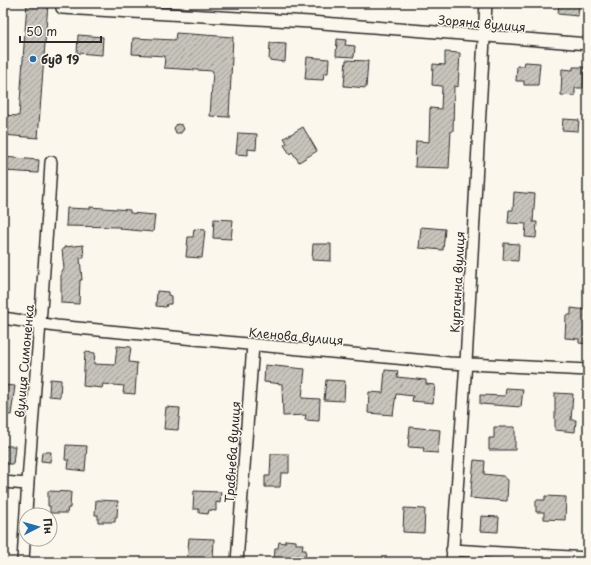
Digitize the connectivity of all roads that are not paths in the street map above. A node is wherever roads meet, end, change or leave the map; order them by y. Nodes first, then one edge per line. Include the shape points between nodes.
1 (486, 3) edge
2 (62, 5) edge
3 (484, 36) junction
4 (588, 44) edge
5 (51, 162) dead end
6 (3, 318) edge
7 (41, 323) junction
8 (253, 345) junction
9 (466, 362) junction
10 (588, 370) edge
11 (3, 482) edge
12 (27, 484) junction
13 (452, 550) junction
14 (588, 558) edge
15 (23, 562) edge
16 (237, 562) edge
17 (452, 562) edge

1 - 3 street, Курганна вулиця
2 - 3 street, Зоряна вулиця
3 - 4 street, Зоряна вулиця
3 - 9 street, Курганна вулиця
5 - 7 street, вулиця Симоненка
6 - 7 street, Кленова вулиця
7 - 8 street, Кленова вулиця
7 - 12 street, вулиця Симоненка
8 - 9 street, Кленова вулиця via 449,363
8 - 16 street, Травнева вулиця
9 - 10 street, Кленова вулиця
9 - 13 street, Курганна вулиця
11 - 12 street
12 - 15 street, вулиця Симоненка
13 - 14 street
13 - 17 street, Курганна вулиця

